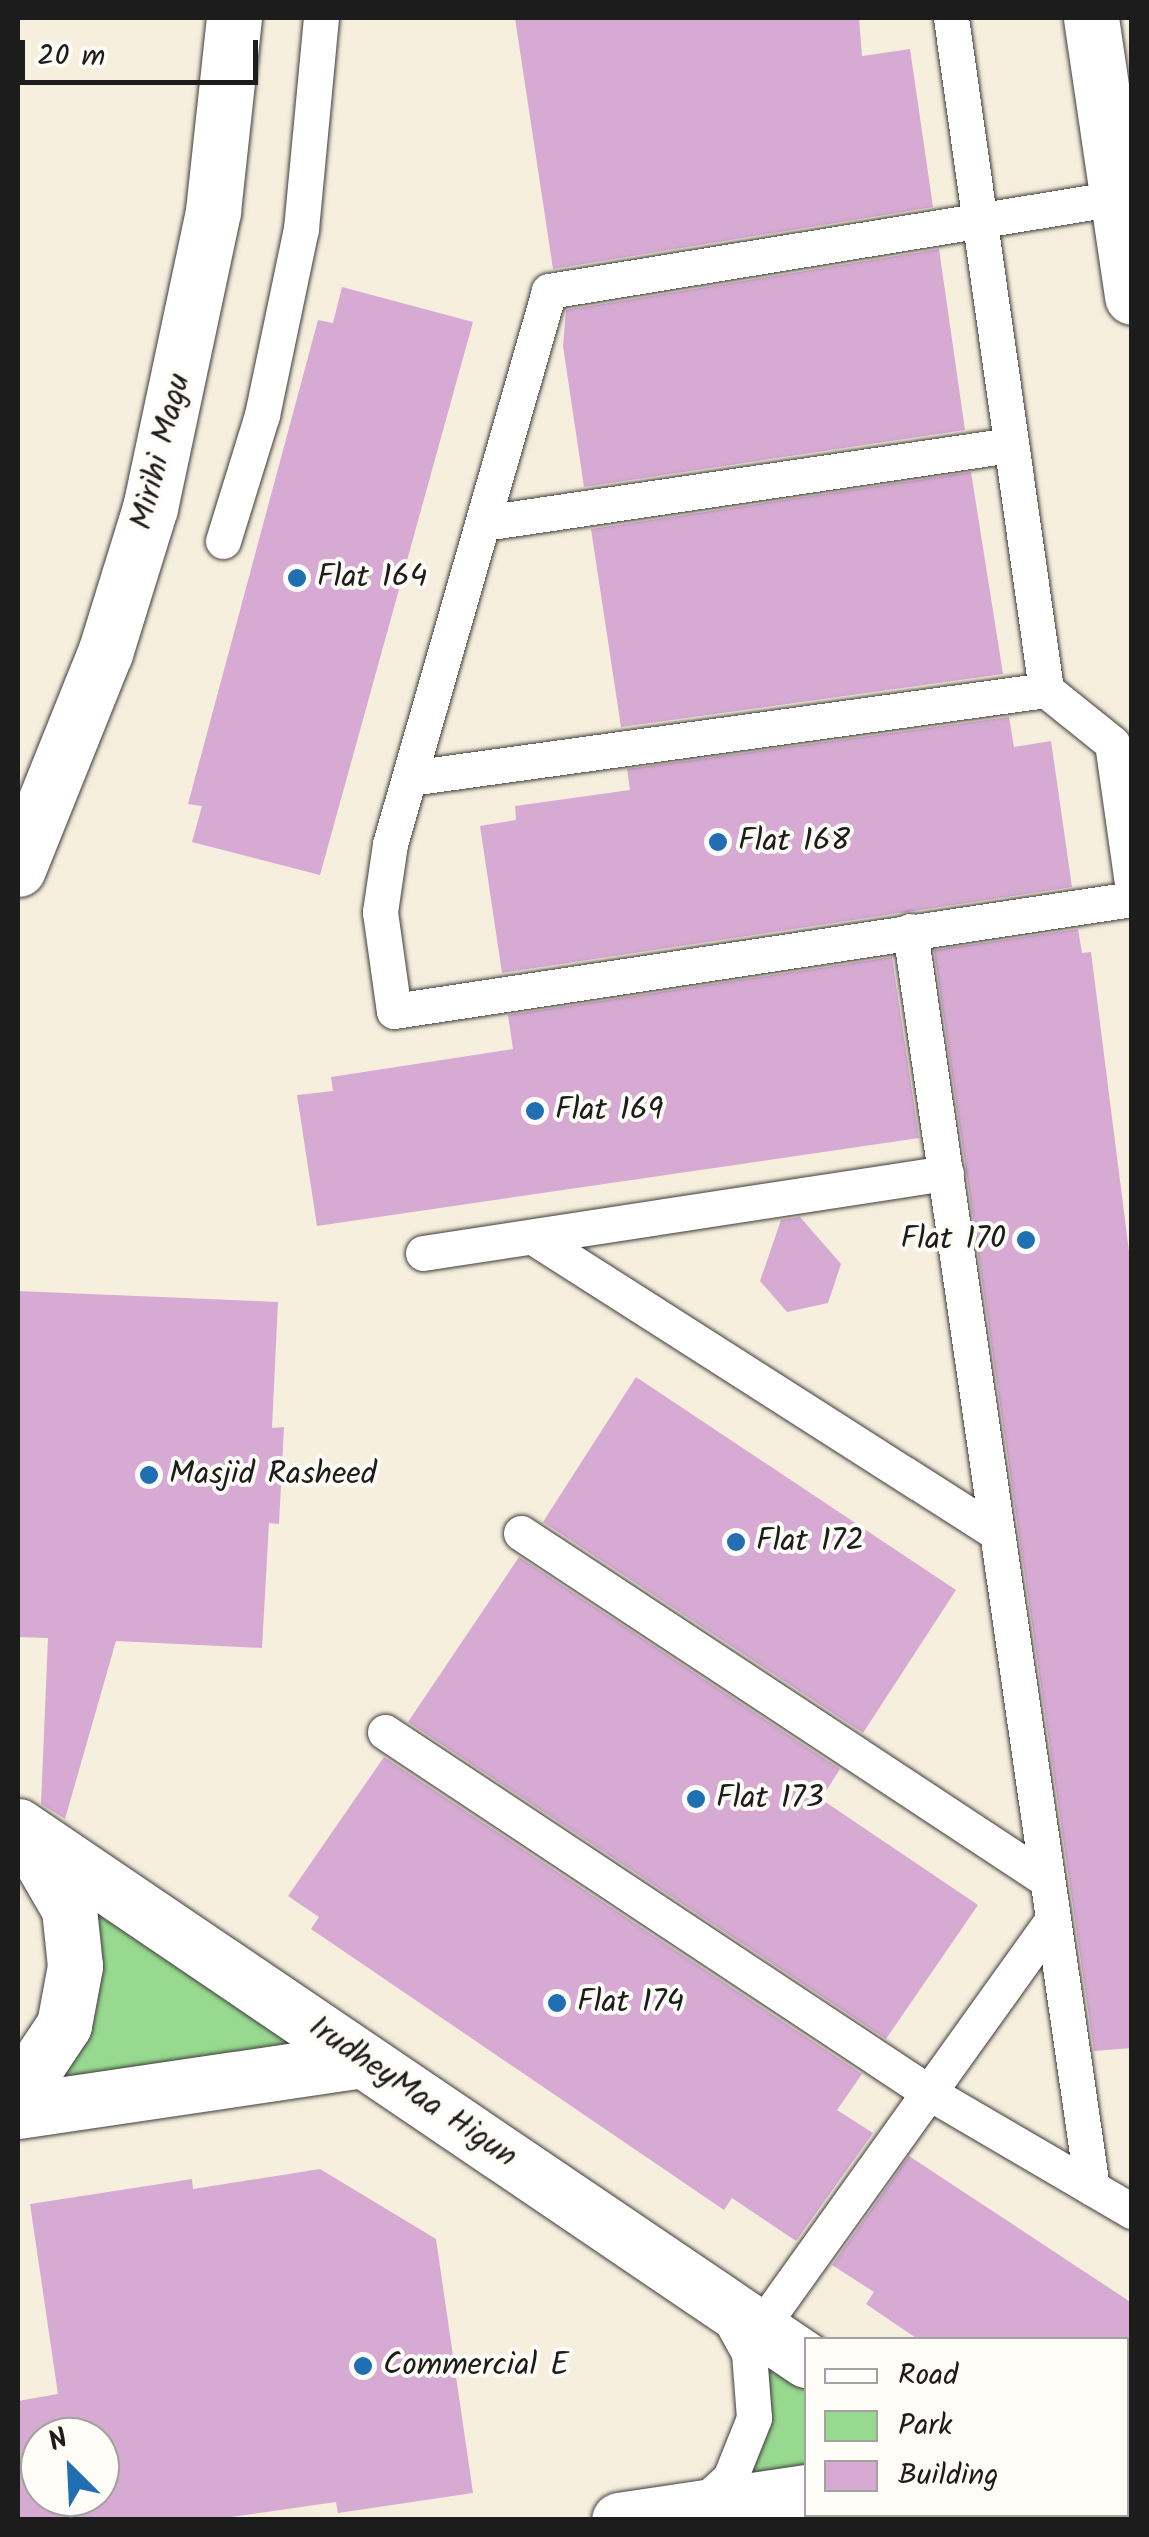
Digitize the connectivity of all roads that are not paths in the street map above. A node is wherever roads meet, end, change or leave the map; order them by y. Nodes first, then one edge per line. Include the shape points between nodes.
1 (234, 18) edge
2 (321, 18) edge
3 (951, 18) edge
4 (1091, 18) edge
5 (979, 220) junction
6 (1127, 243) edge
7 (1010, 445) junction
8 (484, 523) junction
9 (224, 541) dead end
10 (1046, 690) junction
11 (410, 778) junction
12 (18, 869) edge
13 (1132, 884) edge
14 (1132, 898) edge
15 (910, 932) junction
16 (946, 1173) junction
17 (534, 1237) junction
18 (422, 1254) dead end
19 (521, 1533) dead end
20 (997, 1533) junction
21 (385, 1732) dead end
22 (18, 1827) edge
23 (1047, 1880) junction
24 (1053, 1919) junction
25 (362, 2060) junction
26 (928, 2092) junction
27 (18, 2094) edge
28 (18, 2110) edge
29 (1092, 2188) junction
30 (1132, 2211) edge
31 (698, 2285) junction
32 (760, 2328) junction
33 (804, 2359) edge
34 (804, 2492) edge
35 (697, 2508) junction
36 (619, 2520) edge

1 - 12 street, Mirihi Magu via 214,211 150,508 105,653
2 - 9 lane via 301,230 262,415
3 - 5 lane
4 - 6 street
5 - 6 lane
5 - 7 lane
5 - 8 lane via 549,291
7 - 8 lane
7 - 10 lane
8 - 11 lane
10 - 11 lane
10 - 13 lane via 1112,743
11 - 15 lane via 380,912 394,1011
14 - 15 lane
15 - 16 lane
16 - 17 lane
16 - 20 lane
17 - 18 lane
17 - 20 lane
19 - 23 lane
20 - 23 lane
21 - 26 lane
22 - 25 street, IrudheyMaa Higun
22 - 27 street via 58,1882 76,1966 64,2025
23 - 24 lane
24 - 26 lane
24 - 29 lane
25 - 28 street
25 - 31 street, IrudheyMaa Higun
26 - 29 lane
26 - 32 lane
29 - 30 lane
31 - 32 street, IrudheyMaa Higun
31 - 35 lane via 740,2334 755,2396 740,2459
32 - 33 street, IrudheyMaa Higun
34 - 35 street
35 - 36 street

